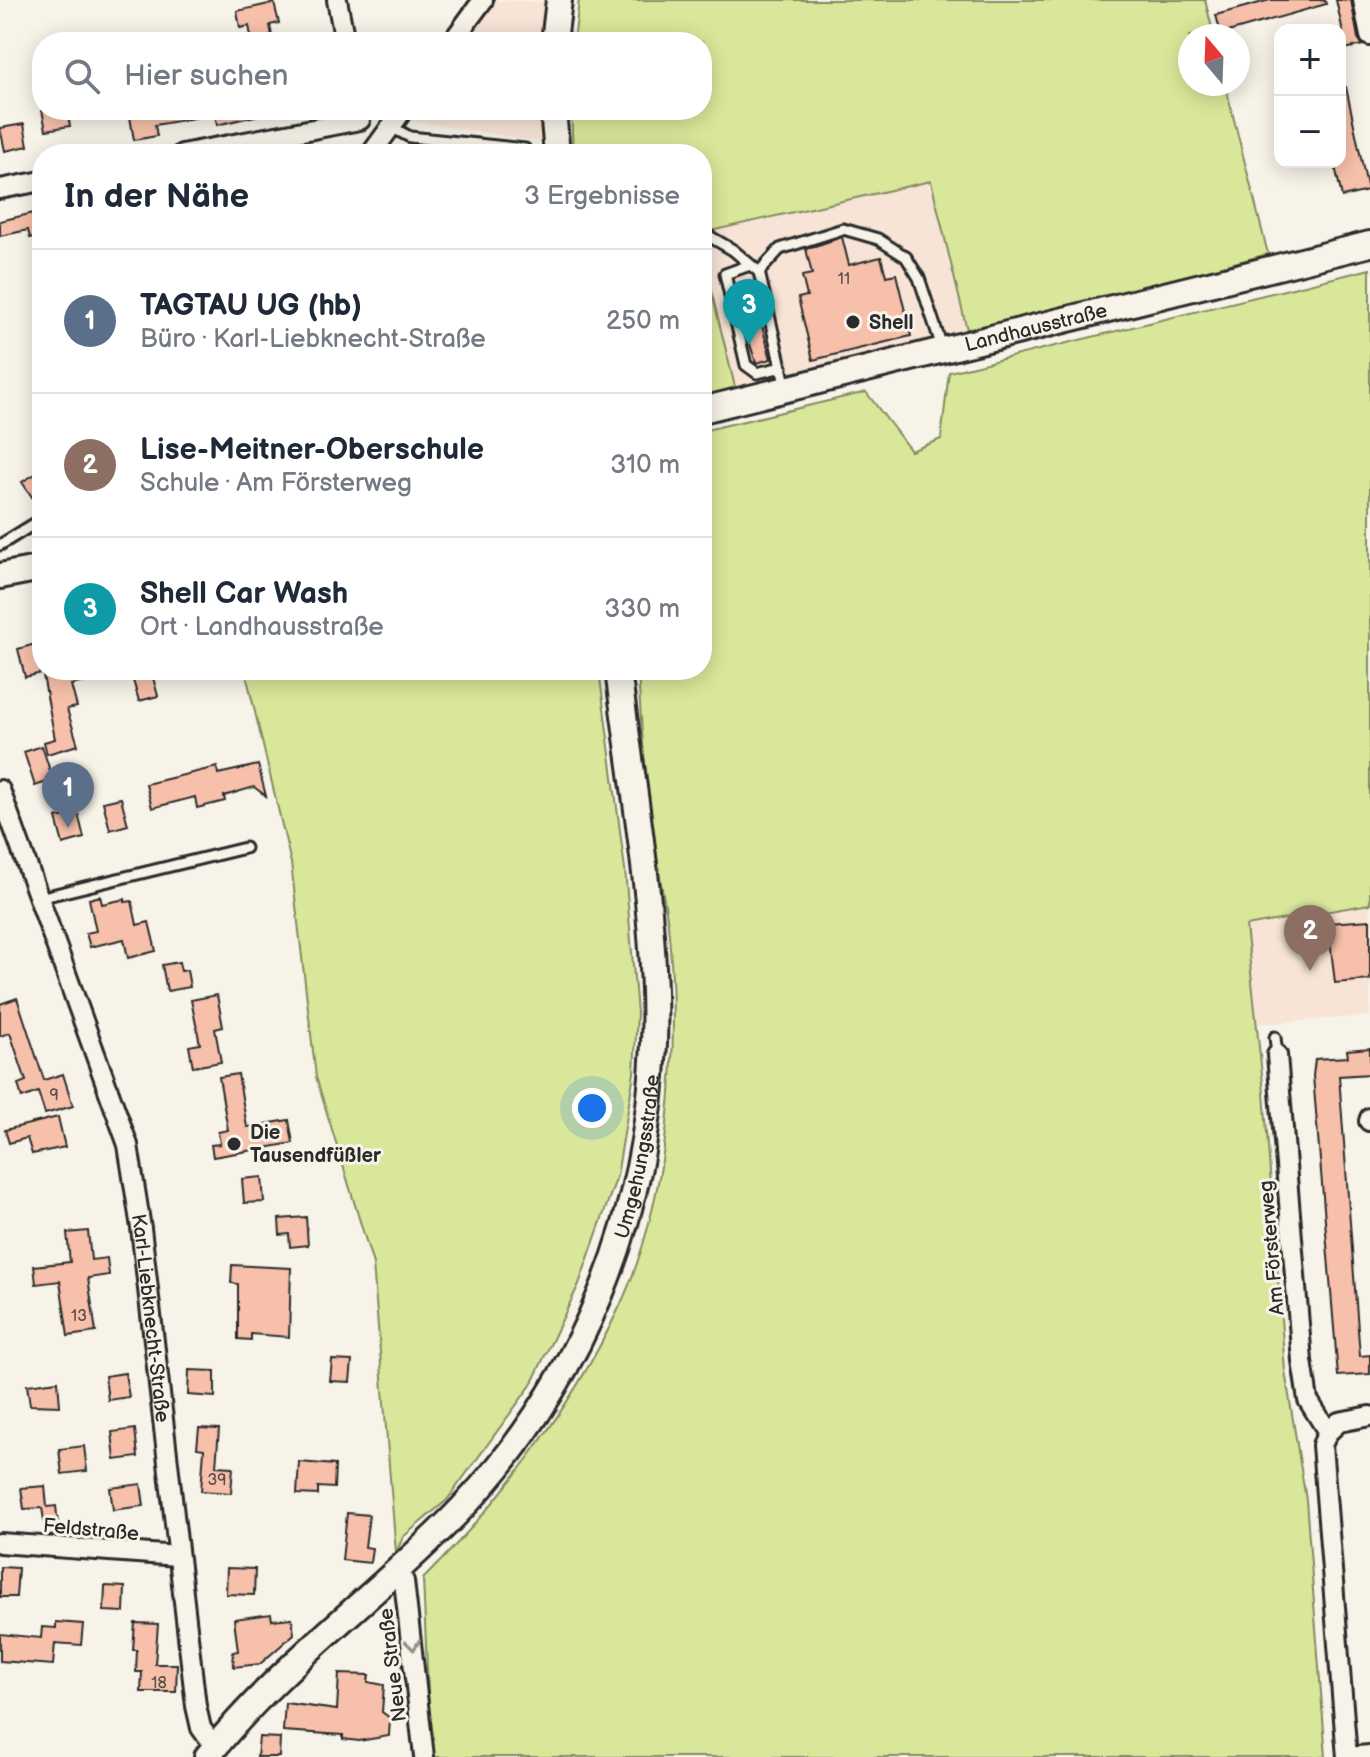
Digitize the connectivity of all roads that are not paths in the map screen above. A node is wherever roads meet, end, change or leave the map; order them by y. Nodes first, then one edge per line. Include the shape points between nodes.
1 (337, 0) edge
2 (483, 0) edge
3 (559, 0) edge
4 (1363, 0) edge
5 (343, 32) edge
6 (459, 32) edge
7 (555, 32) edge
8 (1370, 36) edge
9 (336, 120) edge
10 (363, 120) edge
11 (396, 120) edge
12 (554, 120) edge
13 (381, 140) edge
14 (227, 144) edge
15 (477, 144) edge
16 (556, 144) edge
17 (32, 183) edge
18 (0, 189) edge
19 (712, 239) edge
20 (1370, 244) edge
21 (750, 265) junction
22 (759, 272) junction
23 (957, 350) junction
24 (784, 378) junction
25 (712, 406) edge
26 (32, 525) edge
27 (0, 545) edge
28 (32, 570) edge
29 (0, 576) edge
30 (619, 680) edge
31 (0, 790) edge
32 (245, 848) dead end
33 (39, 898) junction
34 (1276, 1046) dead end
35 (1370, 1416) edge
36 (1328, 1432) junction
37 (0, 1543) edge
38 (178, 1556) junction
39 (396, 1571) junction
40 (211, 1752) edge
41 (1370, 1755) edge
42 (424, 1757) edge
43 (1347, 1757) edge

1 - 5 street
2 - 6 street
3 - 7 main road
4 - 8 street
9 - 14 street
10 - 13 street
11 - 13 street
12 - 16 main road
13 - 15 lane via 410,137
17 - 18 street
19 - 21 lane
20 - 23 main road, Landhausstraße
21 - 22 lane
21 - 24 lane via 725,274 746,365 757,373
22 - 23 lane via 780,249 843,229 878,239 906,257
22 - 24 lane
23 - 24 main road, Landhausstraße
24 - 25 main road, Landhausstraße
26 - 27 lane
28 - 29 main road
30 - 39 main road, Umgehungsstraße via 648,923 654,1040 645,1141 629,1214 597,1307 551,1394 490,1477
31 - 33 street, Karl-Liebknecht-Straße
32 - 33 lane
33 - 38 street, Karl-Liebknecht-Straße via 128,1145
34 - 36 street, Am Försterweg via 1302,1361 1308,1400
35 - 36 street via 1339,1422
36 - 43 street via 1322,1445
37 - 38 street, Feldstraße
38 - 40 street, Karl-Liebknecht-Straße via 201,1728
39 - 40 main road, Karl-Liebknecht-Straße via 272,1684
39 -> 42 street, Neue Straße via 404,1581
41 - 43 street

